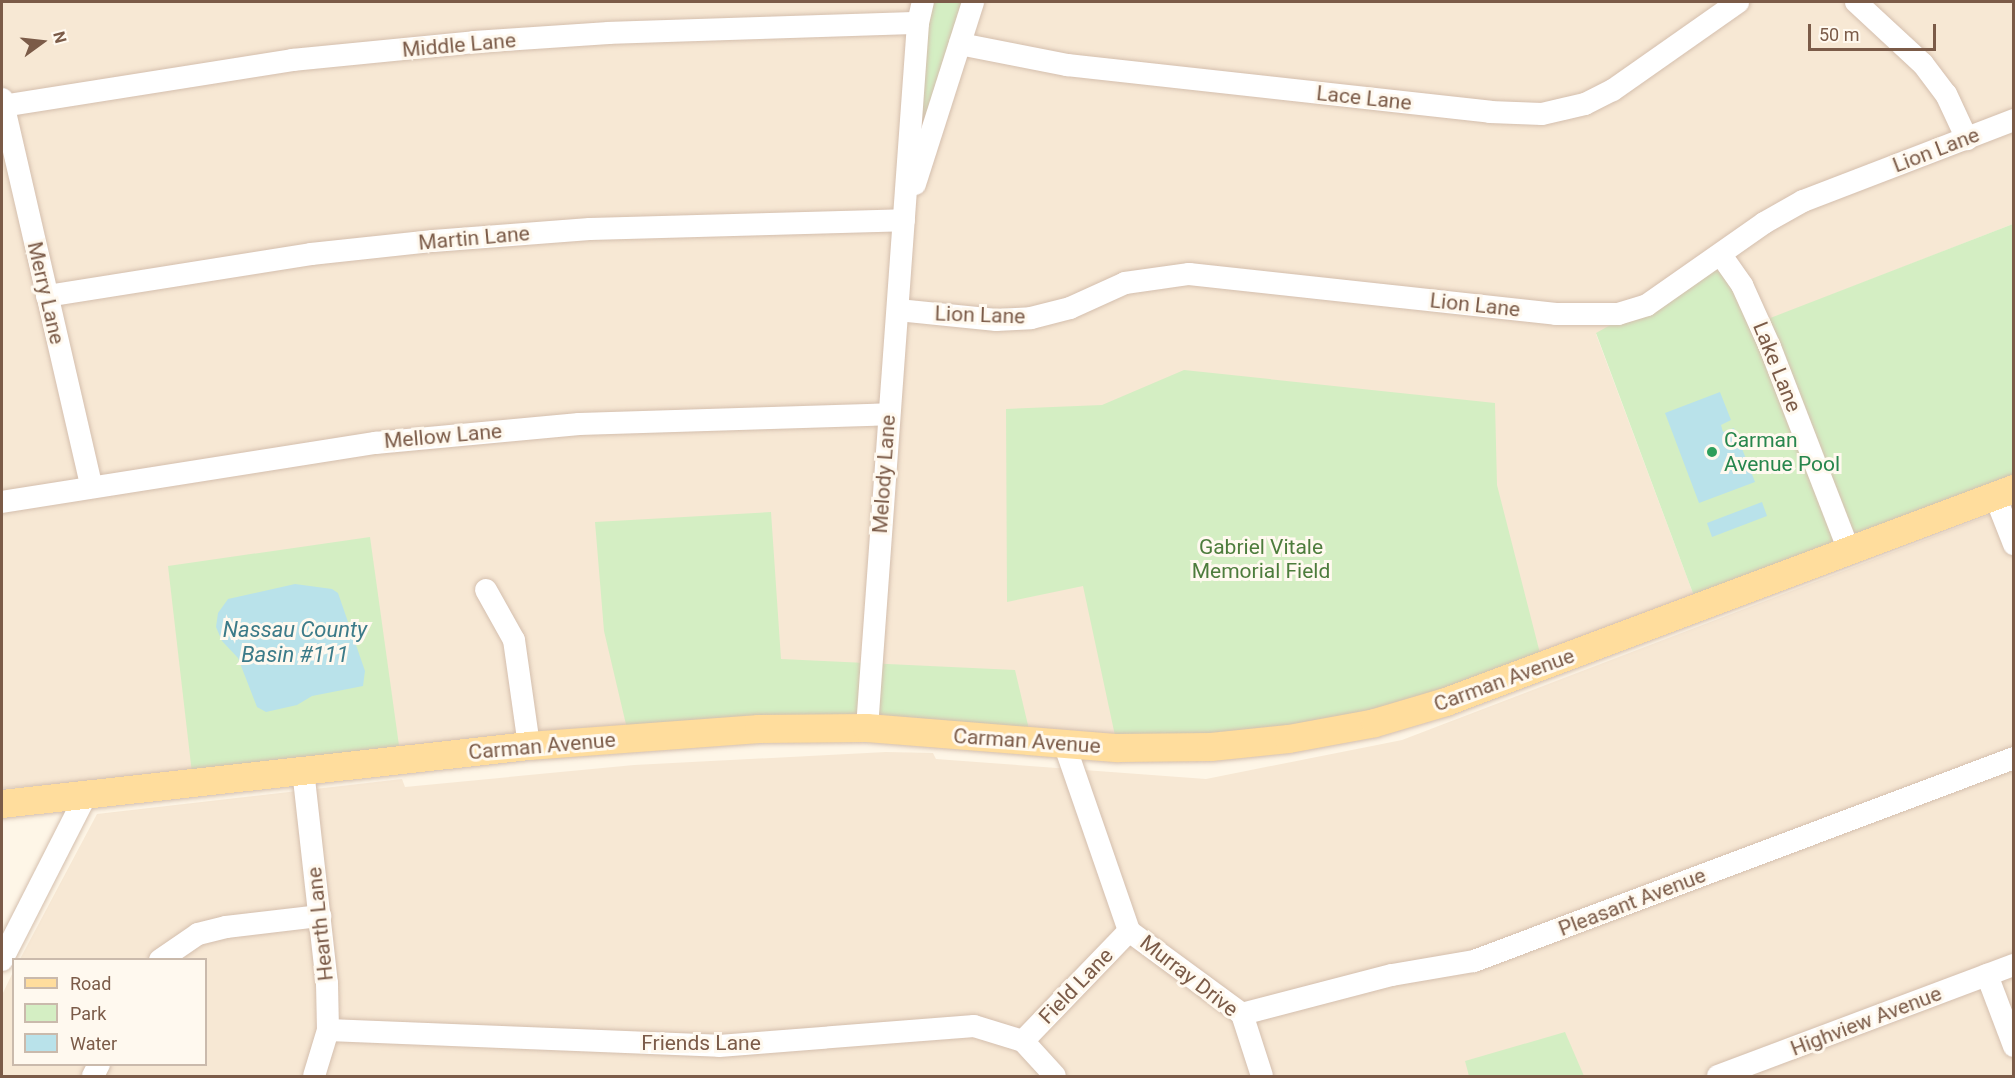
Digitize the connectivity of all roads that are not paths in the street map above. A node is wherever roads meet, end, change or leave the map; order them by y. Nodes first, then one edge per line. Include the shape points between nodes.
1 (973, 2) edge
2 (1738, 2) edge
3 (1856, 2) edge
4 (920, 12) edge
5 (960, 44) junction
6 (2, 103) edge
7 (2013, 120) edge
8 (1966, 139) junction
9 (904, 220) junction
10 (1720, 255) junction
11 (47, 296) junction
12 (897, 310) junction
13 (889, 414) junction
14 (91, 486) junction
15 (2004, 492) edge
16 (2, 502) edge
17 (2013, 544) edge
18 (1849, 551) junction
19 (486, 590) dead end
20 (867, 728) junction
21 (1064, 743) junction
22 (529, 746) junction
23 (2013, 758) edge
24 (303, 770) junction
25 (86, 795) junction
26 (2, 804) edge
27 (320, 916) junction
28 (1129, 931) junction
29 (163, 958) edge
30 (2, 960) edge
31 (2013, 965) edge
32 (1987, 975) junction
33 (1242, 1014) junction
34 (328, 1030) junction
35 (1023, 1041) junction
36 (2013, 1046) edge
37 (314, 1077) edge
38 (1055, 1077) edge
39 (1262, 1077) edge
40 (1718, 1077) edge

1 - 5 street, Melody Lane
2 - 5 street, Lace Lane via 1613,90 1585,104 1542,114 1479,111 1067,65
3 - 8 street via 1923,64 1946,94
4 - 6 street, Middle Lane via 474,42 292,60
4 - 9 street, Melody Lane
5 - 9 street, Melody Lane
6 - 11 street, Merry Lane
7 - 8 street, Lion Lane
8 - 10 street, Lion Lane via 1803,201
9 - 11 street, Martin Lane via 590,229 433,241 311,254
9 - 12 street, Melody Lane
10 - 12 street, Lion Lane via 1647,305 1599,316 1189,274 1125,284 1070,308 1031,318 996,320
10 - 18 street, Lake Lane via 1742,285 1770,347
11 - 14 street, Merry Lane
12 - 13 street, Melody Lane
13 - 14 street, Mellow Lane via 579,424 375,442
13 - 20 street, Melody Lane
14 - 16 street, Mellow Lane
15 - 17 street
15 - 18 main road, Carman Avenue
18 - 21 main road, Carman Avenue via 1499,684 1375,723 1289,739 1211,747 1118,748
19 - 22 street via 514,640
20 - 21 main road, Carman Avenue
20 - 22 main road, Carman Avenue via 747,730
21 - 28 street, Murray Drive
22 - 24 main road, Carman Avenue
23 - 33 street, Pleasant Avenue via 1474,961 1392,975
24 - 25 main road, Carman Avenue
24 - 27 street, Hearth Lane
25 - 26 main road, Carman Avenue
25 - 30 street
27 - 29 street via 198,934
27 - 34 street, Hearth Lane
28 - 33 street, Murray Drive
28 - 35 street, Field Lane
31 - 32 street, Highview Avenue
32 - 36 street
32 - 40 street, Highview Avenue
33 - 39 street, Murray Drive
34 - 35 street, Friends Lane via 719,1046 974,1026
34 - 37 street, Hearth Lane
35 - 38 street

